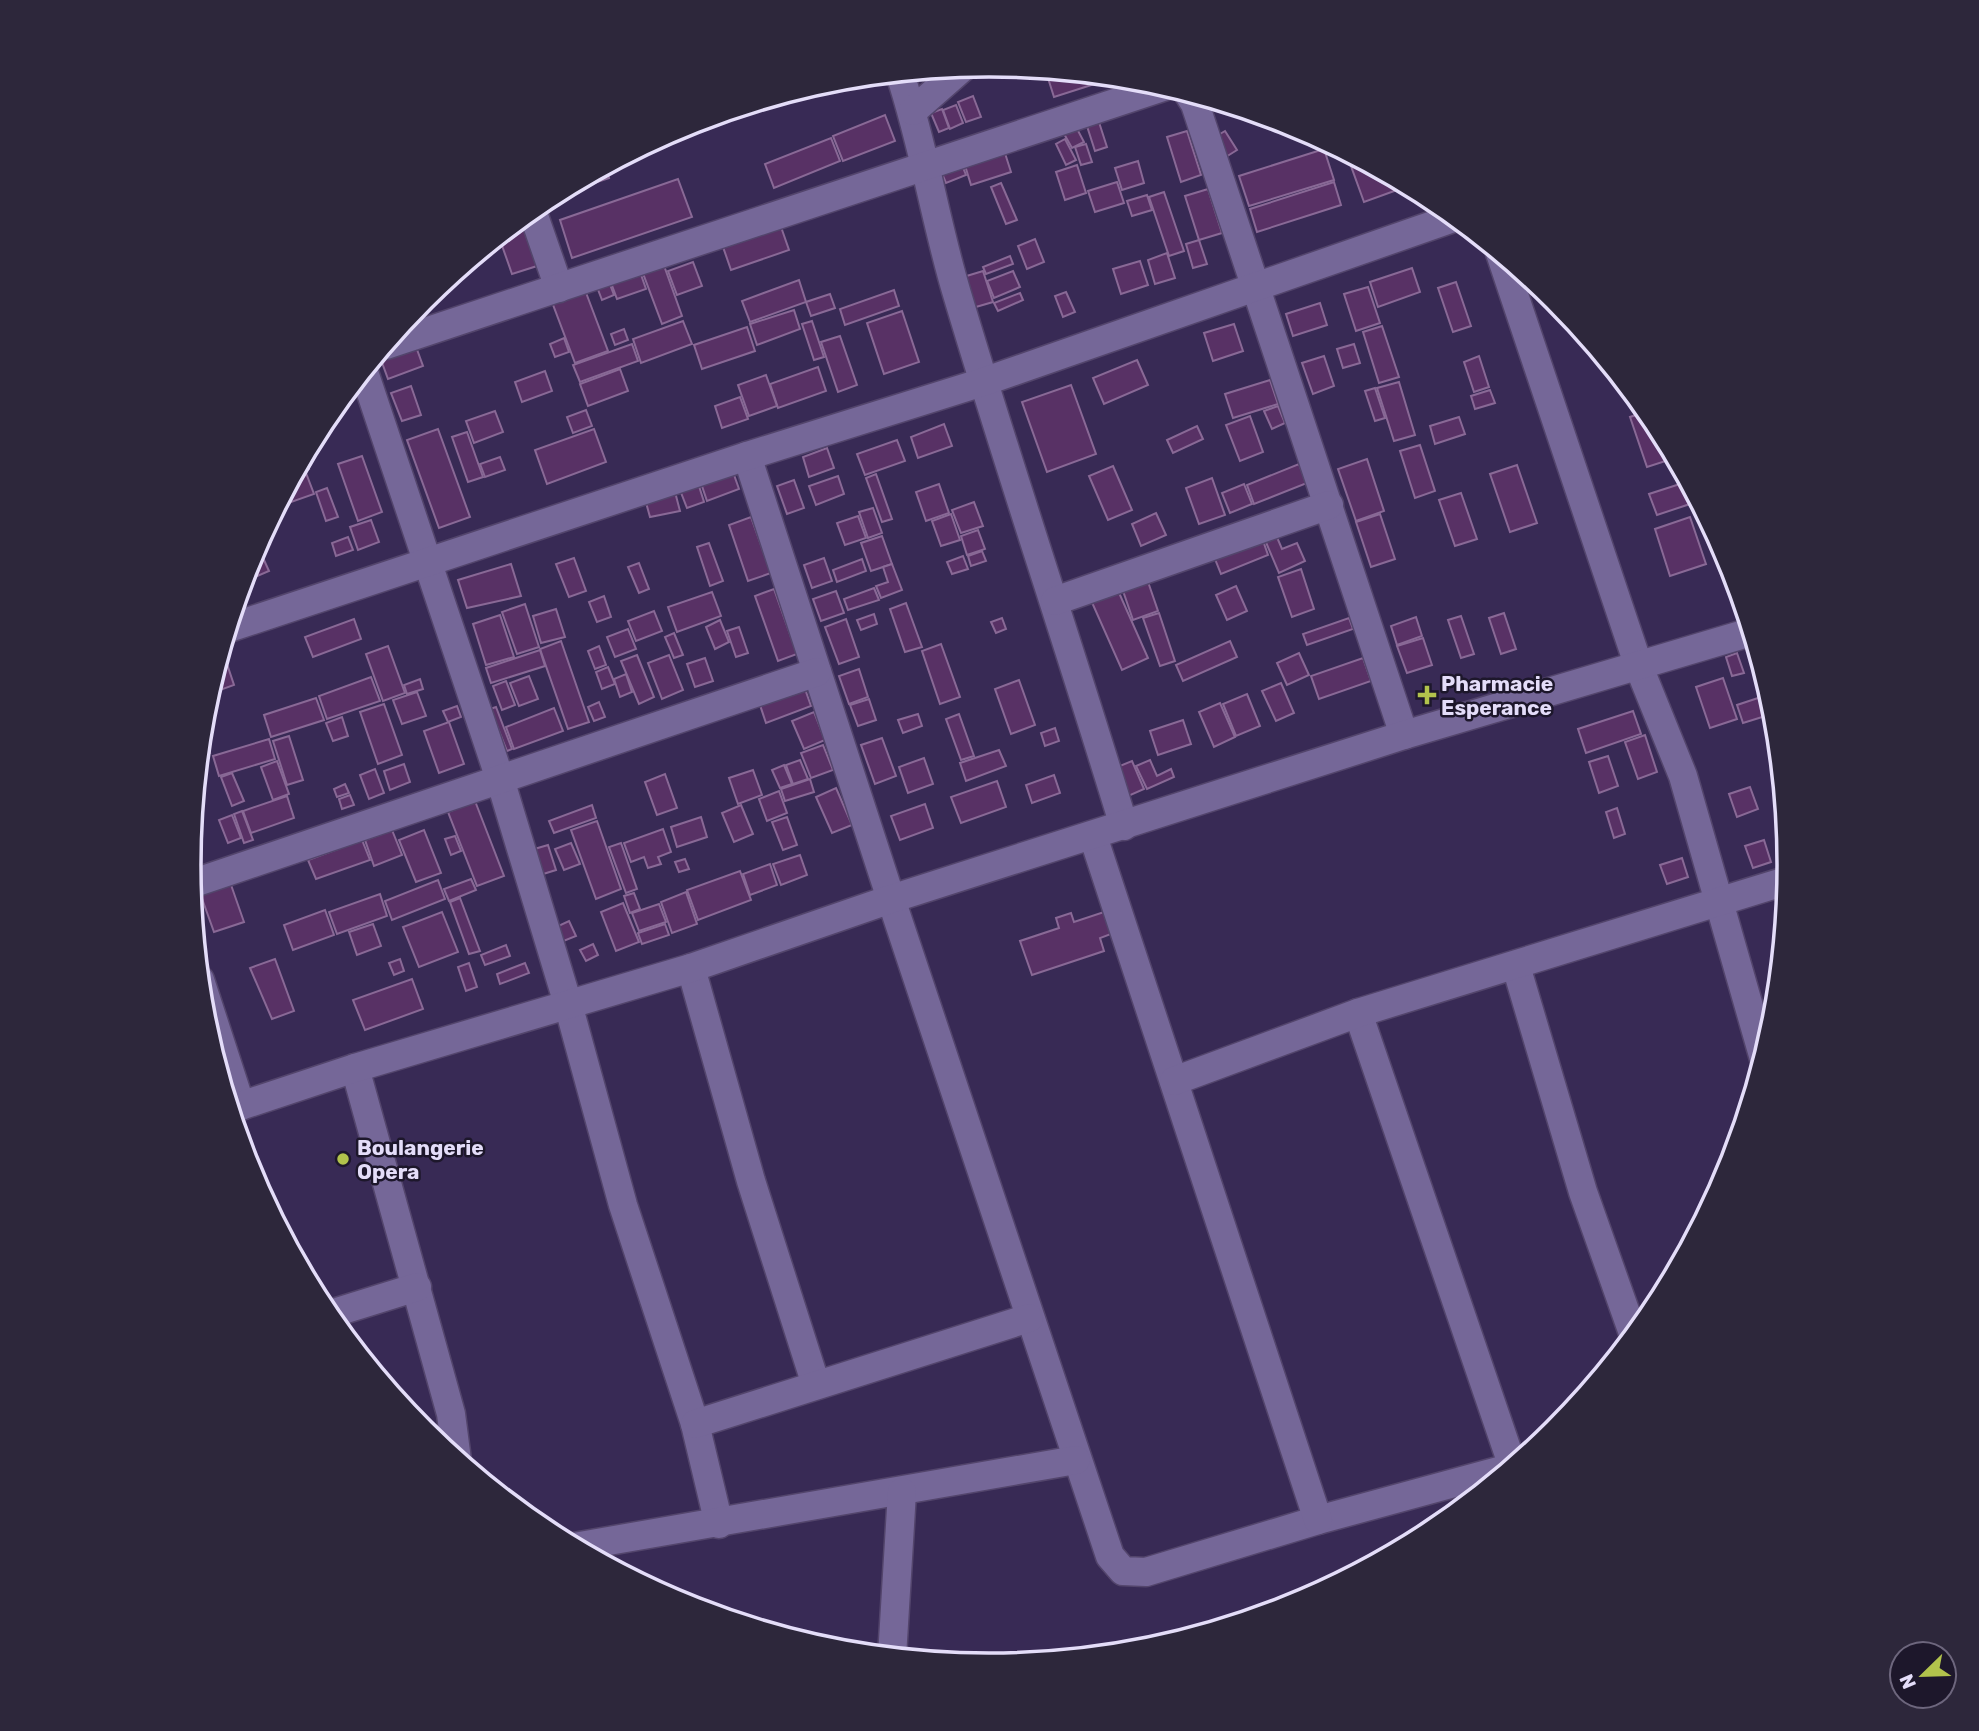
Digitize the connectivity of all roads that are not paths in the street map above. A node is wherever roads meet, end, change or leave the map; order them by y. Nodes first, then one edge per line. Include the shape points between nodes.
1 (950, 79) edge
2 (903, 82) edge
3 (1146, 93) edge
4 (1195, 104) edge
5 (913, 111) junction
6 (924, 165) junction
7 (536, 220) edge
8 (1444, 221) edge
9 (1506, 270) edge
10 (559, 288) junction
11 (1254, 288) junction
12 (403, 339) edge
13 (367, 381) edge
14 (983, 382) junction
15 (747, 456) junction
16 (1329, 505) junction
17 (427, 561) junction
18 (1055, 601) junction
19 (239, 625) edge
20 (1743, 635) edge
21 (1639, 667) junction
22 (817, 673) junction
23 (1404, 734) junction
24 (500, 779) junction
25 (1124, 826) junction
26 (1093, 836) junction
27 (202, 880) edge
28 (1777, 884) edge
29 (891, 899) junction
30 (1720, 902) junction
31 (1516, 966) junction
32 (691, 968) junction
33 (568, 1004) junction
34 (1358, 1013) junction
35 (1758, 1039) edge
36 (355, 1068) junction
37 (1174, 1081) junction
38 (239, 1107) edge
39 (417, 1287) junction
40 (339, 1311) edge
41 (1029, 1318) junction
42 (1630, 1325) edge
43 (816, 1385) junction
44 (695, 1424) junction
45 (455, 1444) edge
46 (1510, 1457) edge
47 (1076, 1460) junction
48 (1491, 1473) edge
49 (902, 1492) junction
50 (1318, 1520) junction
51 (719, 1524) junction
52 (589, 1545) edge
53 (893, 1648) edge

1 - 5 street
2 - 5 street
3 - 6 street
4 - 11 street
5 - 6 street
6 - 10 street
6 - 14 street
7 - 10 street
8 - 11 street
9 - 21 street
10 - 12 street
11 - 14 street
11 - 16 street
13 - 17 street
14 - 15 street
14 - 18 street
15 - 17 street
15 - 22 street
16 - 18 street
16 - 23 street
17 - 19 street
17 - 24 street
18 - 25 street
20 - 21 street
21 - 23 street
21 - 30 street via 1683,776
22 - 24 street
22 - 29 street
23 - 25 street
24 - 27 street
24 - 33 street
25 - 26 street
26 - 29 street
26 - 37 street
28 - 30 street
29 - 32 street
29 - 41 street
30 - 31 street
30 - 35 street
31 - 34 street
31 - 42 street via 1583,1192
32 - 33 street
32 - 43 street via 751,1181
33 - 36 street
33 - 44 street via 623,1205
34 - 37 street
34 - 46 street
36 - 38 street
36 - 39 street
37 - 50 street
39 - 40 street
39 - 45 street
41 - 43 street
41 - 47 street
43 - 44 street
44 - 51 street
47 - 49 street
47 - 50 street via 1110,1556 1123,1571 1146,1572
48 - 50 street
49 - 51 street
49 - 53 street
51 - 52 street

